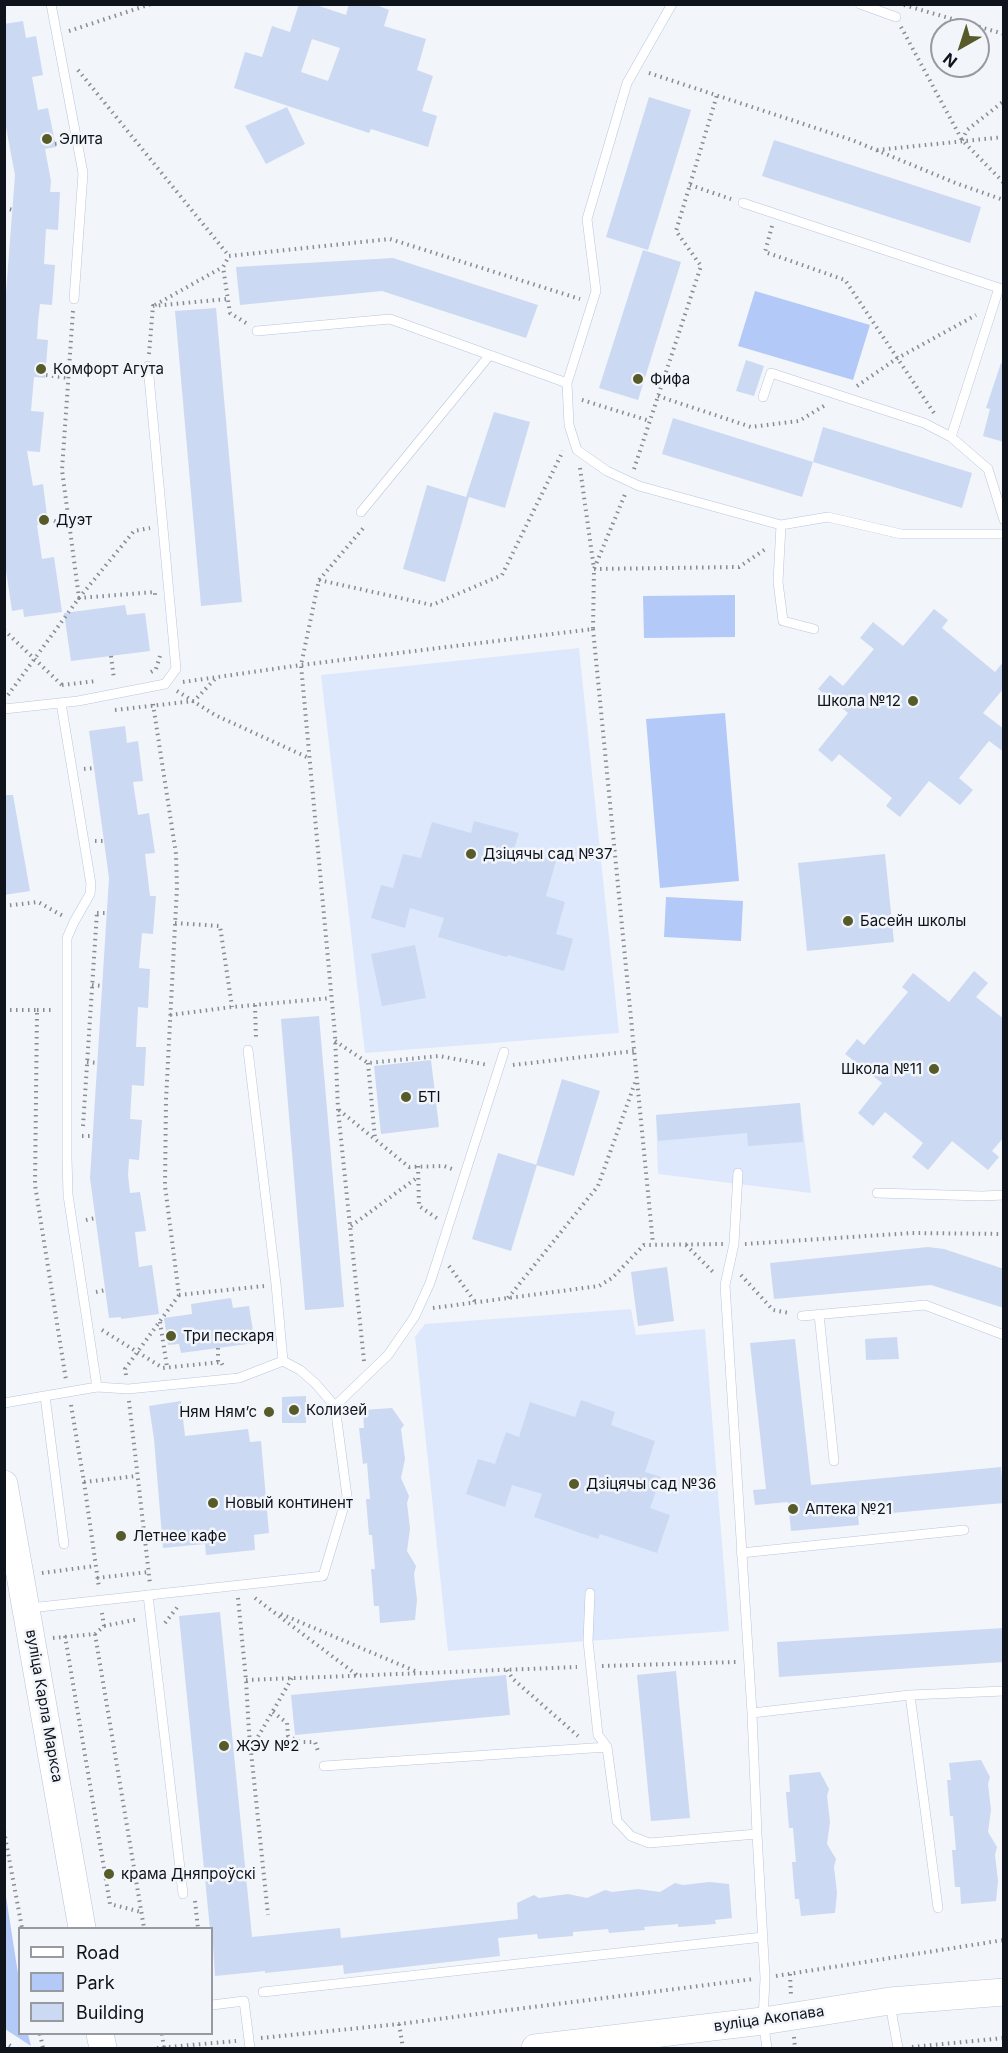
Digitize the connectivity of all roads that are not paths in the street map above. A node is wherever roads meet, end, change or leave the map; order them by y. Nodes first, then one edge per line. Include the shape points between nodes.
1 (51, 4) edge
2 (672, 4) edge
3 (860, 4) edge
4 (896, 17) road end
5 (743, 203) road end
6 (74, 299) road end
7 (257, 331) road end
8 (489, 356) junction
9 (148, 366) road end
10 (567, 383) junction
11 (763, 397) dead end
12 (951, 437) junction
13 (361, 512) road end
14 (1004, 520) edge
15 (781, 525) junction
16 (1004, 534) edge
17 (814, 628) dead end
18 (61, 703) junction
19 (4, 709) edge
20 (248, 1050) road end
21 (504, 1052) dead end
22 (738, 1173) dead end
23 (877, 1193) dead end
24 (1004, 1195) edge
25 (819, 1314) junction
26 (802, 1316) road end
27 (1004, 1335) edge
28 (283, 1361) junction
29 (97, 1387) junction
30 (45, 1396) junction
31 (4, 1403) edge
32 (335, 1406) junction
33 (834, 1461) dead end
34 (4, 1484) edge
35 (964, 1530) dead end
36 (9, 1532) edge
37 (64, 1544) dead end
38 (741, 1553) junction
39 (591, 1593) dead end
40 (150, 1595) junction
41 (27, 1608) junction
42 (1004, 1690) edge
43 (910, 1695) junction
44 (752, 1713) junction
45 (607, 1747) junction
46 (324, 1766) dead end
47 (757, 1834) junction
48 (183, 1894) dead end
49 (938, 1908) dead end
50 (82, 1927) edge
51 (763, 1937) junction
52 (263, 1992) dead end
53 (1004, 1992) edge
54 (890, 2001) junction
55 (213, 2005) edge
56 (763, 2021) junction
57 (249, 2044) edge
58 (898, 2048) edge
59 (535, 2049) edge
60 (767, 2049) edge

1 - 6 lane via 83,173
2 - 10 lane via 627,83 587,219 596,291
3 - 4 lane
5 - 12 lane via 999,288
7 - 8 lane via 390,320
8 - 10 lane
8 - 13 lane
9 - 18 lane via 176,669 165,684
10 - 15 lane via 569,425 577,450 607,471 639,486
11 - 12 lane via 771,373 924,423
12 - 14 lane via 987,469
15 - 16 lane via 828,517 902,534
15 - 17 lane via 778,582 783,621
18 - 19 lane
18 - 29 lane via 92,884 67,938 68,1195
20 - 28 lane
21 - 32 lane via 418,1311 388,1355
22 - 38 lane via 734,1244 725,1285
23 - 24 lane
25 - 26 lane
25 - 27 lane via 924,1305
25 - 33 lane
28 - 29 lane via 239,1378 128,1389
28 - 32 lane via 300,1370
29 - 30 lane
30 - 31 lane
30 - 37 lane
32 - 40 lane via 347,1496 324,1576
34 - 36 main road, вуліца Карла Маркса
35 - 38 lane
36 - 41 main road, вуліца Карла Маркса
38 - 44 lane
39 - 45 lane via 588,1641 598,1736
40 - 41 lane
40 - 48 lane
41 - 50 main road, вуліца Карла Маркса
42 - 43 lane
43 - 44 lane
43 - 49 lane
44 - 47 lane
45 - 46 lane
45 - 47 lane via 617,1821 631,1836 649,1843
47 - 51 lane
51 - 52 lane
51 - 56 lane
53 - 54 main road, вуліца Акопава
54 - 56 main road, вуліца Акопава
54 - 58 lane
55 - 57 lane via 244,2001
56 - 59 main road, вуліца Акопава
56 - 60 lane

